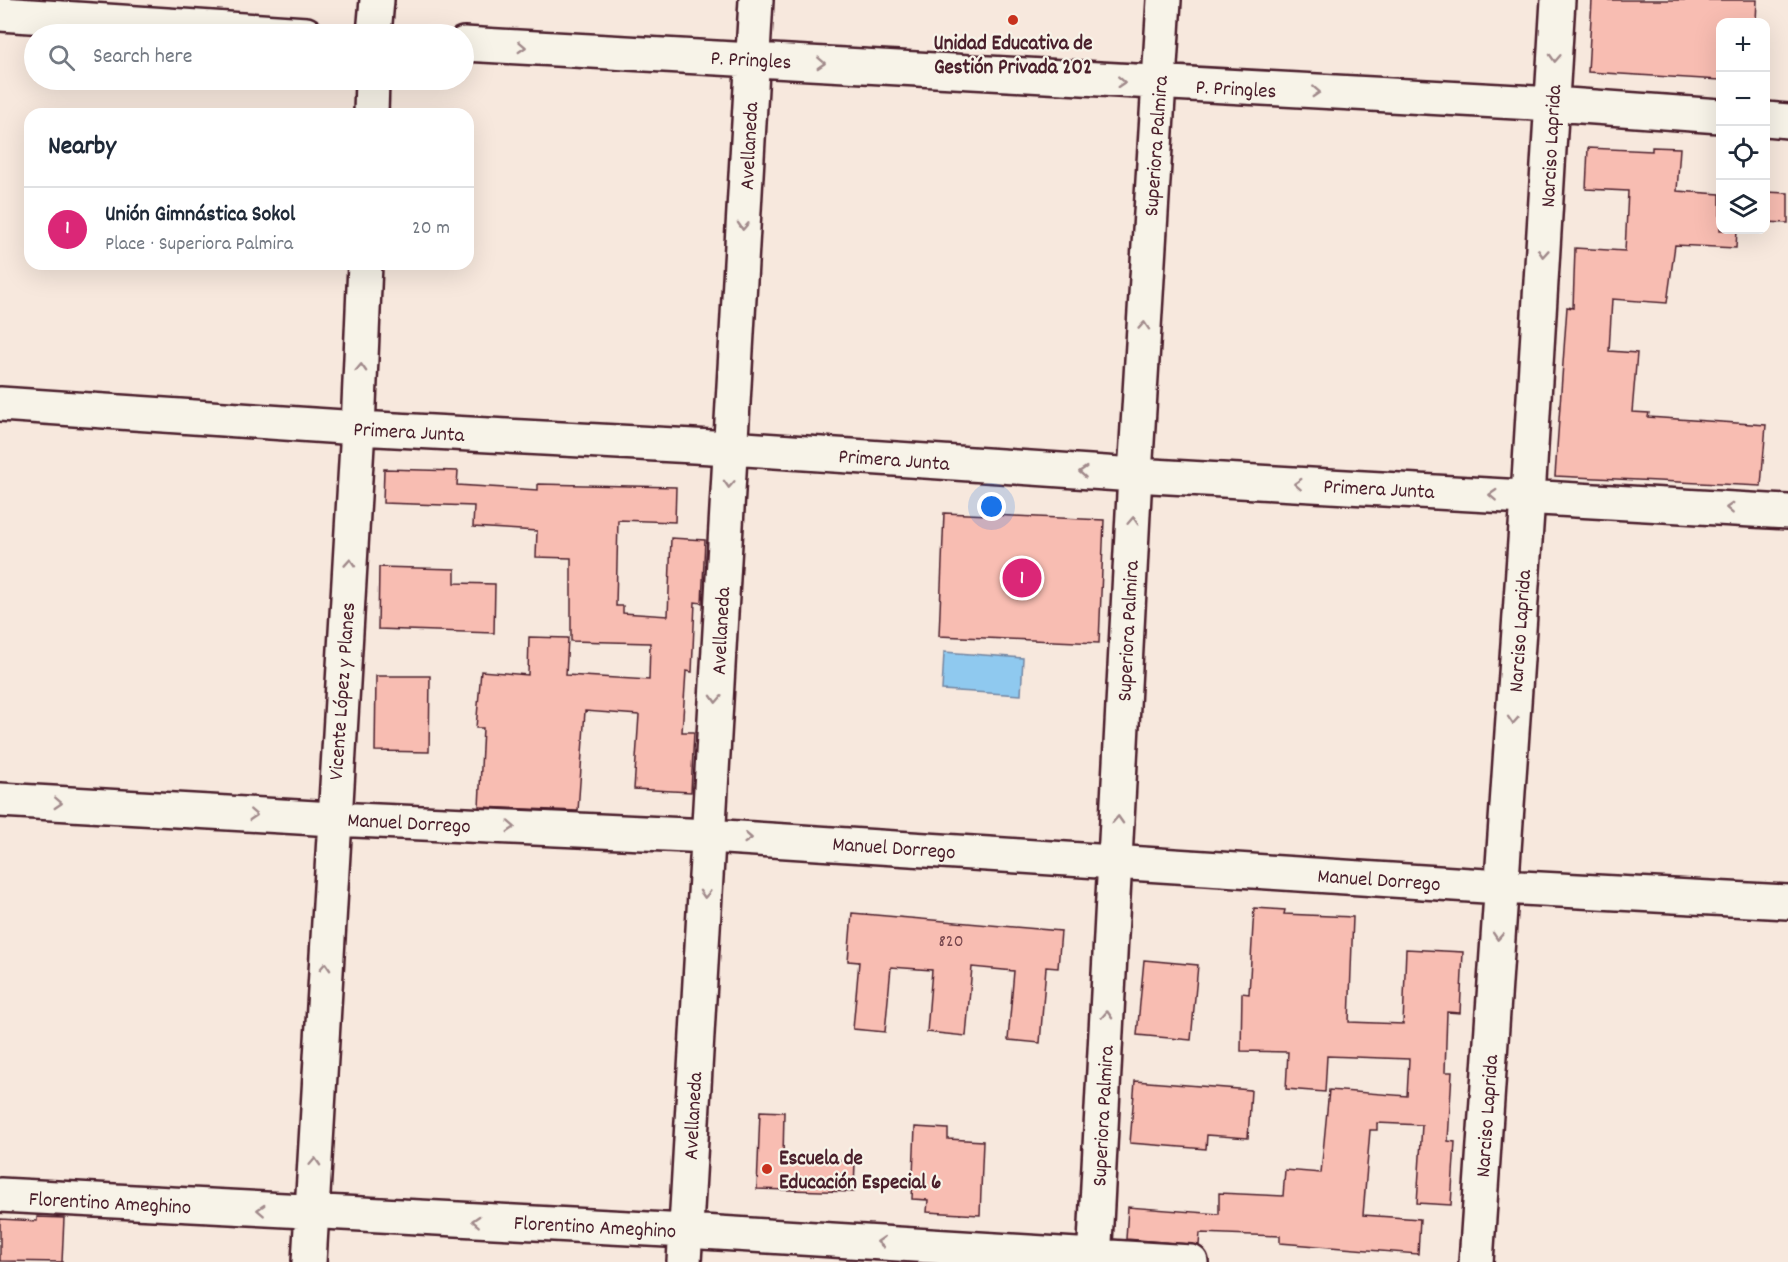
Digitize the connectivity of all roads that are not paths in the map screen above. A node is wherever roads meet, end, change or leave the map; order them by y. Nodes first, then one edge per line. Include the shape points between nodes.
1 (377, 0) edge
2 (756, 0) edge
3 (1164, 0) edge
4 (1558, 0) edge
5 (0, 14) edge
6 (153, 24) edge
7 (375, 24) edge
8 (474, 45) edge
9 (753, 59) junction
10 (1159, 84) junction
11 (372, 90) edge
12 (1553, 104) junction
13 (371, 108) edge
14 (1716, 116) edge
15 (1770, 119) edge
16 (1788, 121) edge
17 (365, 270) edge
18 (0, 404) edge
19 (358, 428) junction
20 (730, 448) junction
21 (1135, 475) junction
22 (1528, 496) junction
23 (1788, 512) edge
24 (0, 800) edge
25 (333, 819) junction
26 (709, 836) junction
27 (1115, 861) junction
28 (1501, 887) junction
29 (1788, 902) edge
30 (0, 1195) edge
31 (312, 1213) junction
32 (685, 1246) edge
33 (1094, 1259) edge
34 (309, 1262) edge
35 (1191, 1262) edge
36 (1476, 1262) edge

1 - 7 street
2 - 9 street, Avellaneda
3 - 10 street, Superiora Palmira
4 -> 12 street, Narciso Laprida
5 - 6 street
8 -> 9 street, P. Pringles
9 -> 10 street, P. Pringles
9 -> 20 street, Avellaneda
10 -> 12 street, P. Pringles
21 -> 10 street, Superiora Palmira
11 - 13 street
12 - 14 street, P. Pringles
12 -> 22 street, Narciso Laprida
15 - 16 street
19 -> 17 street, Vicente López y Planes
18 - 19 street, Primera Junta
19 - 20 street, Primera Junta
25 -> 19 street, Vicente López y Planes
21 -> 20 street, Primera Junta
20 -> 26 street, Avellaneda
22 -> 21 street, Primera Junta
27 -> 21 street, Superiora Palmira
23 -> 22 street, Primera Junta
22 -> 28 street, Narciso Laprida
24 -> 25 street, Manuel Dorrego
25 -> 26 street, Manuel Dorrego
31 -> 25 street, Vicente López y Planes
26 -> 27 street, Manuel Dorrego
26 -> 32 street, Avellaneda
27 - 28 street, Manuel Dorrego
33 -> 27 street, Superiora Palmira
28 - 29 street, Manuel Dorrego
28 -> 36 street, Narciso Laprida
31 -> 30 street, Florentino Ameghino
32 -> 31 street, Florentino Ameghino
31 - 34 street, Vicente López y Planes
33 -> 32 street, Florentino Ameghino
33 - 35 street, Florentino Ameghino

